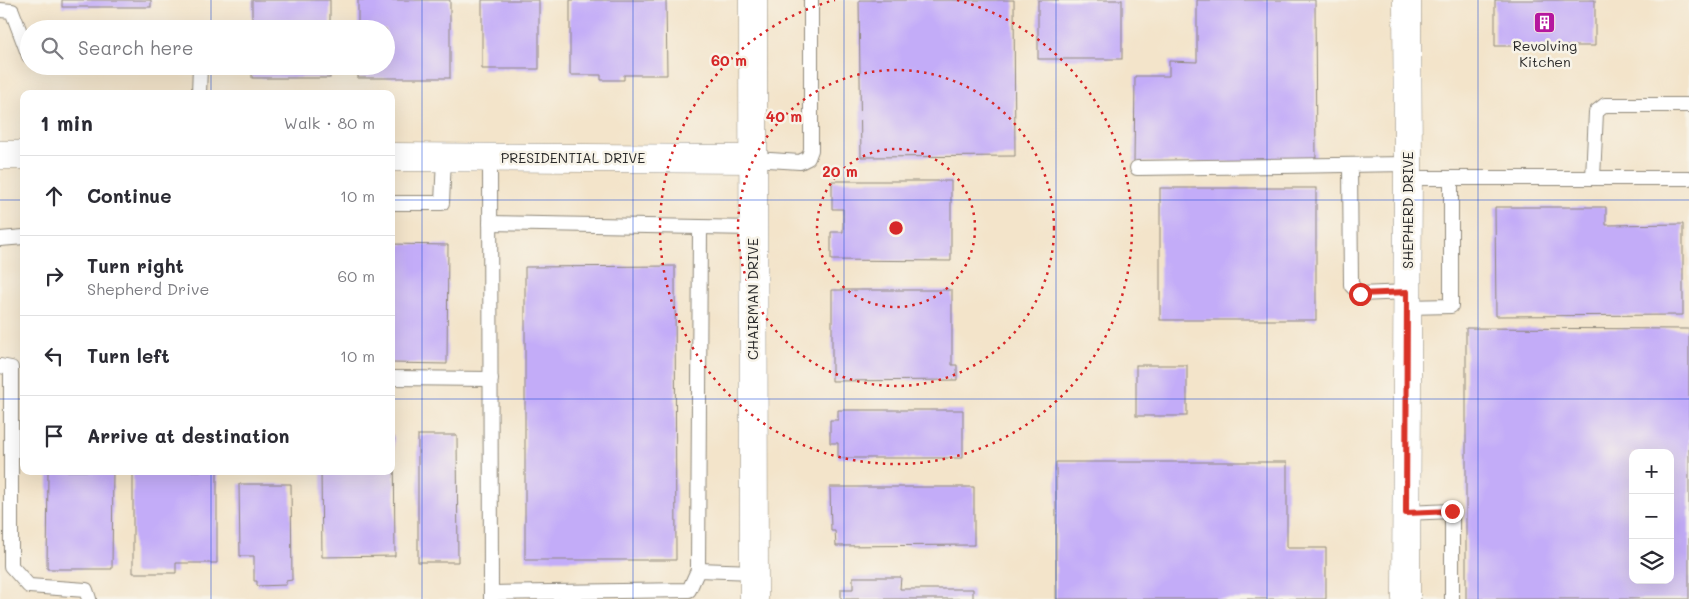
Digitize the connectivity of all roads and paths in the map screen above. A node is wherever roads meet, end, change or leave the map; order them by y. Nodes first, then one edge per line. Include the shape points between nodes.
1 (753, 0) edge
2 (812, 0) edge
3 (1407, 0) edge
4 (0, 10) edge
5 (20, 32) edge
6 (200, 75) edge
7 (199, 90) edge
8 (1689, 105) edge
9 (0, 155) edge
10 (20, 155) edge
11 (395, 157) edge
12 (444, 158) junction
13 (490, 158) junction
14 (754, 159) junction
15 (1350, 165) junction
16 (1137, 168) dead end
17 (1408, 171) junction
18 (1451, 178) junction
19 (1594, 178) junction
20 (1689, 178) edge
21 (395, 203) edge
22 (490, 223) junction
23 (700, 228) junction
24 (753, 228) junction
25 (20, 238) edge
26 (0, 239) edge
27 (1407, 299) junction
28 (0, 366) edge
29 (395, 378) edge
30 (490, 379) junction
31 (1406, 513) junction
32 (698, 570) junction
33 (754, 572) junction
34 (491, 596) edge
35 (88, 599) edge
36 (754, 599) edge
37 (1406, 599) edge
38 (1452, 599) edge

1 - 14 street, CHAIRMAN DRIVE
2 - 14 lane via 811,150 808,158 800,162
3 - 17 street, SHEPHERD DRIVE
4 - 5 lane via 12,11
6 - 7 lane
8 - 19 lane via 1604,105 1596,112
9 - 10 street
11 - 12 street, PRESIDENTIAL DRIVE
12 - 13 street, PRESIDENTIAL DRIVE
12 - 21 lane via 442,203
13 - 14 street, PRESIDENTIAL DRIVE
13 - 22 lane
14 - 24 street, CHAIRMAN DRIVE
15 - 16 lane
15 - 17 lane
15 - 27 lane via 1351,285 1360,294
17 - 18 lane
17 - 27 street, SHEPHERD DRIVE
18 - 19 lane
18 - 27 lane via 1450,306
19 - 20 lane
22 - 23 lane
22 - 30 lane
23 - 24 lane
23 - 32 lane
24 - 33 street, CHAIRMAN DRIVE
25 - 26 lane
27 - 31 street, SHEPHERD DRIVE
28 - 35 lane via 10,368 10,566 29,586 86,590
29 - 30 lane
30 - 34 lane
31 - 37 street, SHEPHERD DRIVE
31 - 38 lane via 1452,511
32 - 33 lane
32 - 34 lane via 689,590
33 - 36 street, CHAIRMAN DRIVE

